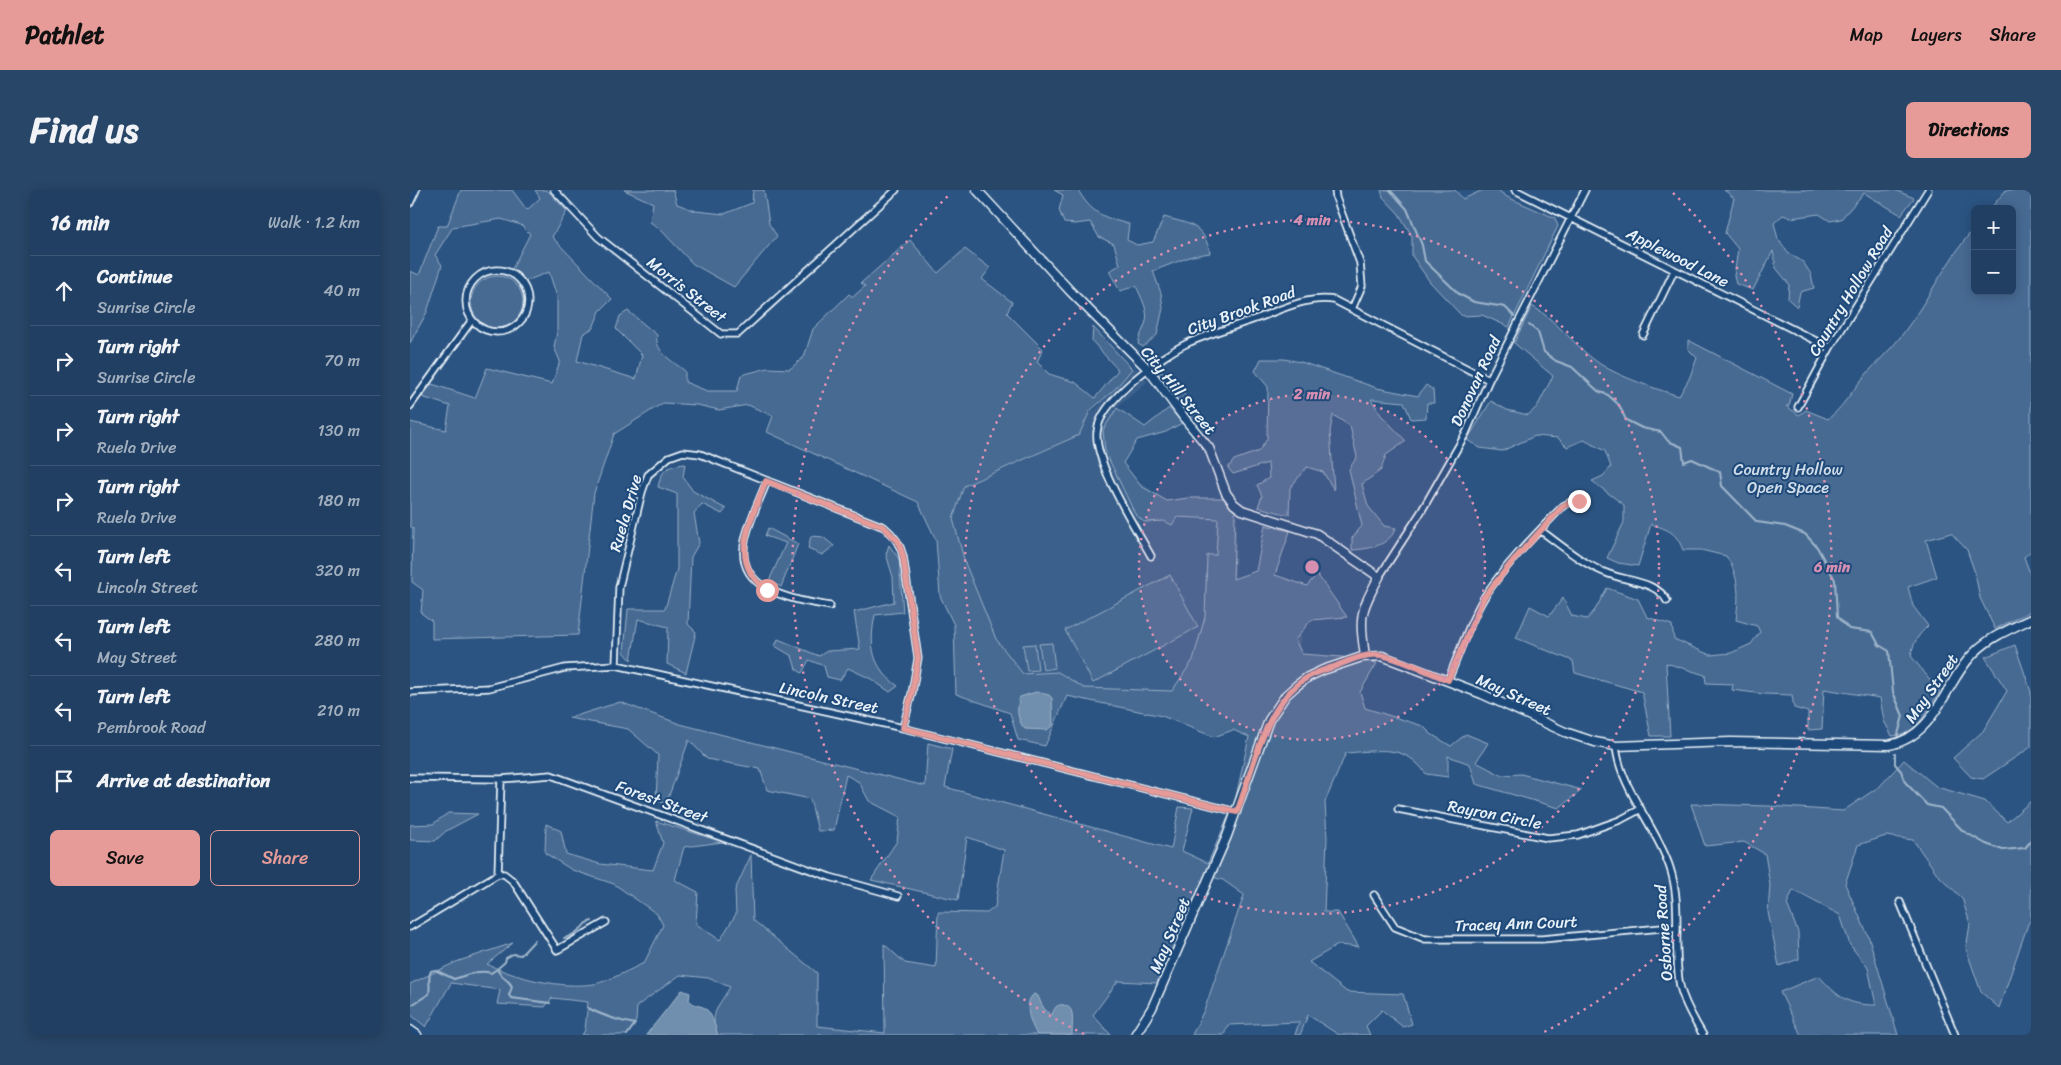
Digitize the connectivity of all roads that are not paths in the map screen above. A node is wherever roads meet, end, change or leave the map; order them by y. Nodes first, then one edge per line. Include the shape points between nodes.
1 (416, 190) edge
2 (554, 190) edge
3 (896, 190) edge
4 (977, 190) edge
5 (1335, 190) edge
6 (1515, 190) edge
7 (1585, 190) edge
8 (1928, 190) edge
9 (410, 203) edge
10 (1571, 218) junction
11 (1674, 271) junction
12 (1352, 309) junction
13 (472, 320) junction
14 (1643, 335) dead end
15 (1830, 348) junction
16 (1148, 369) junction
17 (1490, 380) junction
18 (410, 406) edge
19 (1798, 407) dead end
20 (766, 481) junction
21 (1579, 501) dead end
22 (1540, 530) junction
23 (1151, 556) dead end
24 (1379, 577) junction
25 (1667, 600) dead end
26 (830, 606) dead end
27 (2031, 619) edge
28 (1365, 656) junction
29 (616, 665) junction
30 (1448, 680) junction
31 (410, 692) edge
32 (903, 728) junction
33 (1616, 746) junction
34 (410, 778) edge
35 (502, 779) junction
36 (1398, 809) dead end
37 (1641, 809) junction
38 (1237, 812) junction
39 (498, 874) junction
40 (1374, 895) dead end
41 (898, 896) dead end
42 (1900, 902) dead end
43 (606, 922) dead end
44 (410, 928) edge
45 (1677, 928) junction
46 (410, 1030) edge
47 (417, 1035) edge
48 (1136, 1035) edge
49 (1703, 1035) edge
50 (1955, 1035) edge

1 - 9 street
2 - 3 street, Morris Street via 598,237 721,334 730,335 738,334
4 - 16 street, City Hill Street
5 - 12 street via 1360,263 1362,286
6 - 10 street, Applewood Lane
7 - 10 street, Donovan Road
8 - 15 street, Country Hollow Road
10 - 11 street, Applewood Lane
10 - 17 street, Donovan Road
11 - 14 street
11 - 15 street, Applewood Lane
12 - 16 street, City Brook Road via 1321,298 1300,302 1188,343
12 - 17 street, City Brook Road
13 - 13 street via 489,331 504,331 518,324 528,302 522,283 510,273 499,270 482,274 469,289 466,303
13 - 18 street
15 - 19 street, Country Hollow Road
16 - 23 street, City Brook Road via 1106,407 1096,441 1103,464
16 - 24 street, City Hill Street via 1209,448 1226,493 1234,504 1242,510 1317,534
17 - 24 street, Donovan Road via 1466,434
20 - 26 street via 746,537 744,555 748,571 767,590 792,599
20 - 29 street, Ruela Drive via 700,454 682,452 669,457 648,475 619,587
20 - 32 street, Ruela Drive via 884,527 898,541 918,658
21 - 22 street via 1563,506
22 - 25 street via 1592,566 1660,590
22 - 30 street via 1484,597
24 - 28 street via 1362,612
27 - 33 street, May Street via 1974,652 1921,730 1898,743 1730,742
28 - 30 street, May Street via 1382,656
28 - 38 street, May Street via 1308,677 1286,695 1269,720
29 - 31 street, Lincoln Street via 565,668 489,688
29 - 32 street, Lincoln Street
30 - 33 street, May Street via 1566,732
32 - 38 street, Lincoln Street
33 - 37 street, Osborne Road via 1620,766
34 - 35 street, Forest Street
35 - 39 street
35 - 41 street, Forest Street via 551,775 830,877
36 - 37 street, Rayron Circle via 1548,838 1578,835
37 - 45 street, Osborne Road via 1664,850 1670,868 1677,901
38 - 48 street, May Street via 1152,1008
39 - 43 street via 504,874 513,881 557,950
39 - 44 street
40 - 45 street, Tracey Ann Court via 1395,927 1425,939 1542,939
42 - 50 street
45 - 49 street, Osborne Road via 1681,987
46 - 47 street

